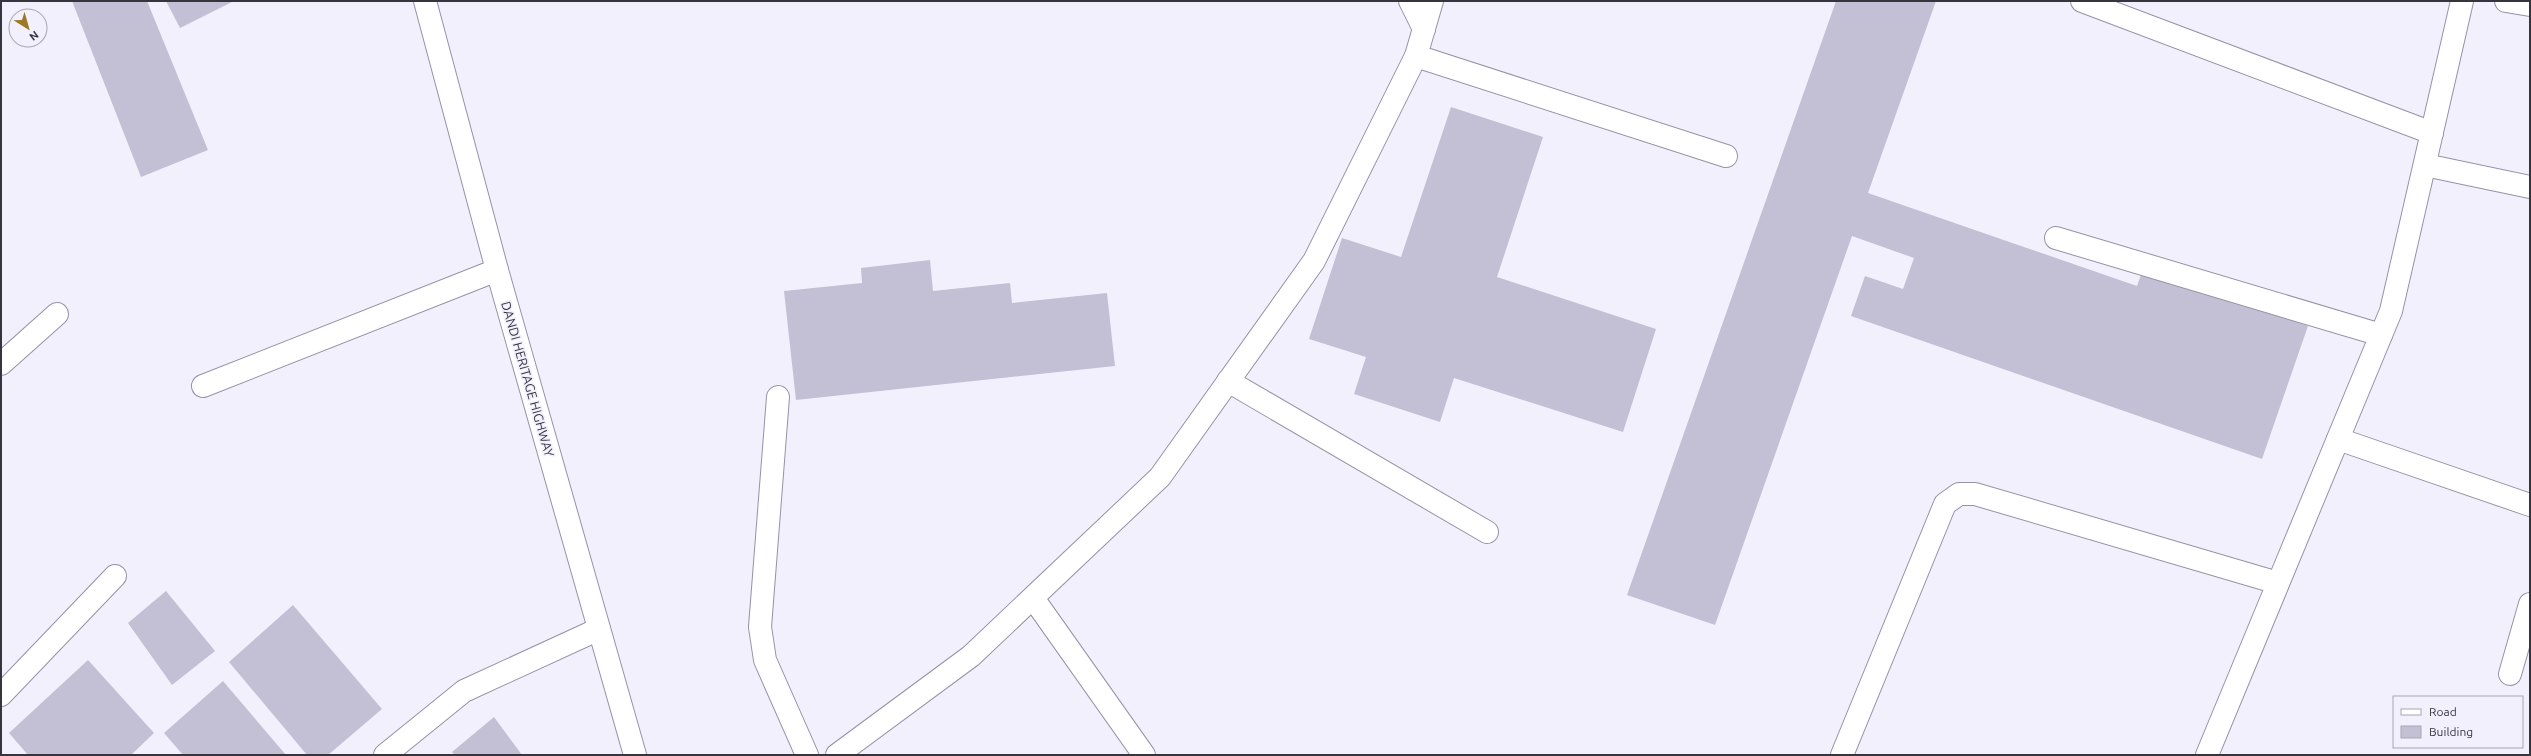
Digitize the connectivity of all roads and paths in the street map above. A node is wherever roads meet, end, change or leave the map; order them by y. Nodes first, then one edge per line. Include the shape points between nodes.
1 (425, 1) edge
2 (1410, 1) edge
3 (1432, 1) edge
4 (2082, 1) edge
5 (2462, 1) edge
6 (2506, 1) edge
7 (2530, 5) edge
8 (1424, 29) junction
9 (1416, 56) junction
10 (2432, 133) junction
11 (1726, 156) dead end
12 (2425, 166) junction
13 (2530, 187) edge
14 (2056, 238) dead end
15 (497, 270) junction
16 (57, 314) dead end
17 (2381, 335) junction
18 (1, 364) edge
19 (1228, 381) junction
20 (203, 386) dead end
21 (778, 397) dead end
22 (2338, 439) junction
23 (2530, 505) edge
24 (1487, 532) dead end
25 (115, 576) dead end
26 (2278, 583) junction
27 (1032, 598) junction
28 (2530, 604) edge
29 (599, 629) junction
30 (2510, 674) dead end
31 (1, 695) edge
32 (385, 755) edge
33 (635, 755) edge
34 (807, 755) edge
35 (837, 755) edge
36 (1144, 755) edge
37 (1842, 755) edge
38 (2207, 755) edge

1 - 15 main road, DANDI HERITAGE HIGHWAY
2 - 8 main road
3 - 8 main road
4 - 10 main road
5 - 10 main road
6 - 7 main road
8 - 9 main road
9 - 11 main road
9 - 19 main road via 1314,261
10 - 12 main road
12 - 13 main road
12 - 17 main road via 2392,311
14 - 17 main road
15 - 20 main road
15 - 29 main road, DANDI HERITAGE HIGHWAY
16 - 18 main road
17 - 22 main road
19 - 24 main road
19 - 27 main road via 1160,477
21 - 34 main road via 760,627 765,660
22 - 23 main road
22 - 26 main road
25 - 31 main road
26 - 37 main road via 1975,494 1959,494 1945,504
26 - 38 main road
27 - 35 main road via 971,656
27 - 36 main road
28 - 30 main road
29 - 32 main road via 464,691
29 - 33 main road, DANDI HERITAGE HIGHWAY

